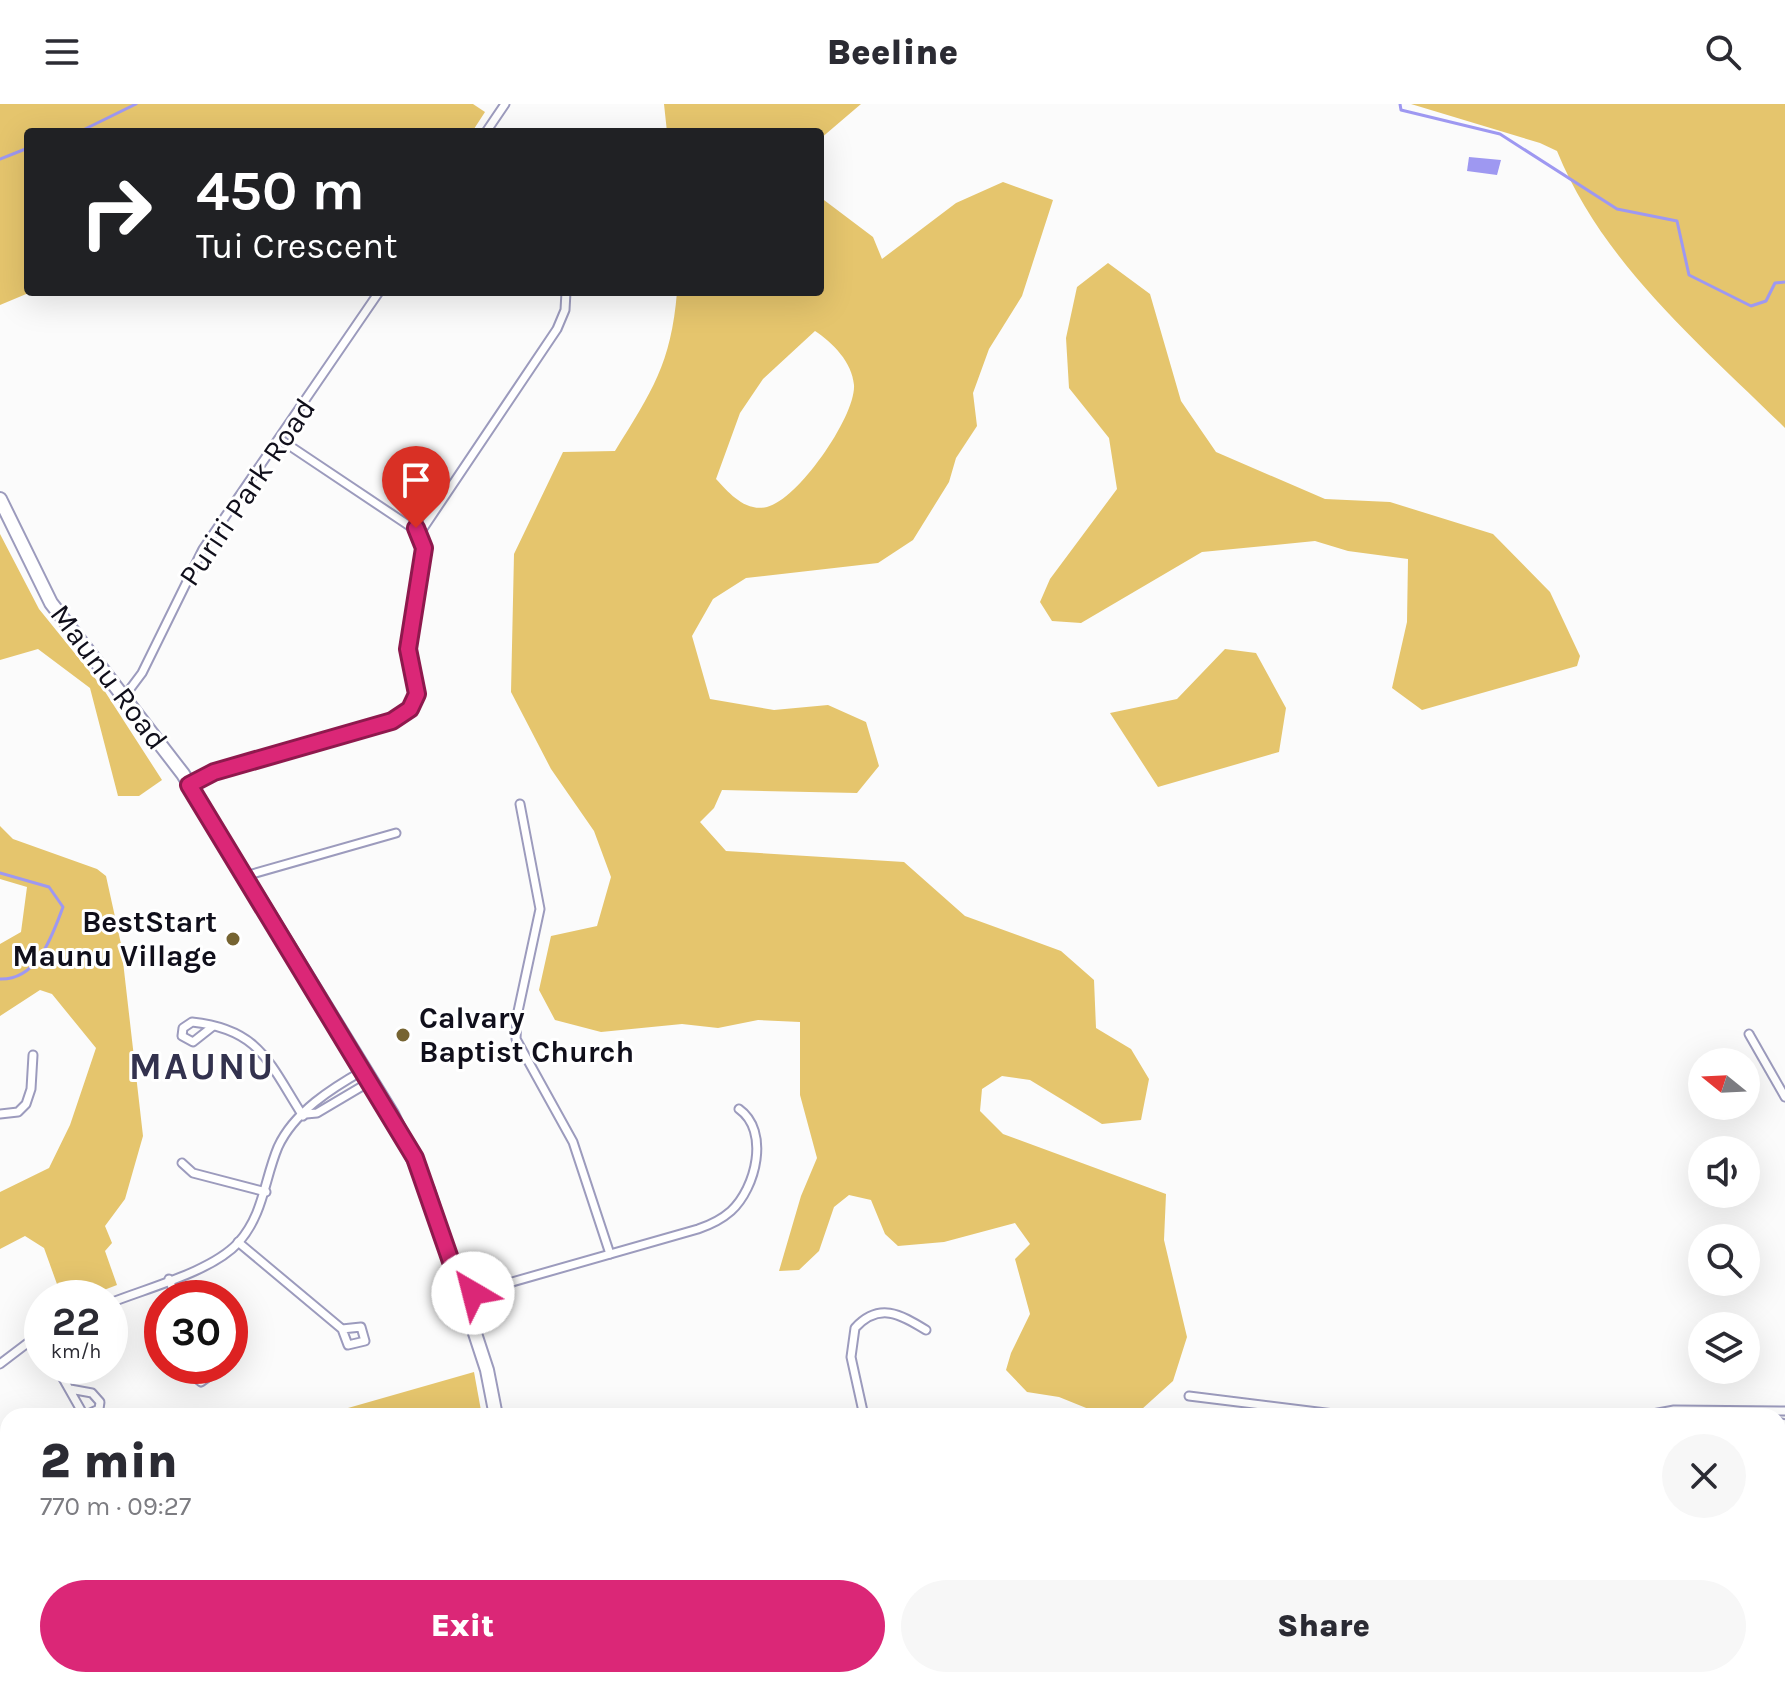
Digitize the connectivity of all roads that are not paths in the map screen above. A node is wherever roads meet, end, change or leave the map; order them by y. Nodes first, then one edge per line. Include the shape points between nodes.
1 (505, 104) edge
2 (489, 128) edge
3 (376, 296) edge
4 (566, 296) edge
5 (281, 440) junction
6 (0, 499) edge
7 (420, 533) junction
8 (124, 697) junction
9 (189, 785) junction
10 (520, 804) dead end
11 (396, 833) dead end
12 (245, 876) junction
13 (212, 1027) dead end
14 (1749, 1034) dead end
15 (33, 1055) dead end
16 (368, 1075) junction
17 (1785, 1097) edge
18 (739, 1109) dead end
19 (0, 1114) edge
20 (304, 1115) junction
21 (182, 1163) dead end
22 (266, 1192) junction
23 (238, 1242) junction
24 (610, 1254) junction
25 (169, 1279) joint
26 (128, 1296) edge
27 (463, 1296) junction
28 (342, 1329) dead end
29 (926, 1330) dead end
30 (24, 1346) edge
31 (0, 1364) edge
32 (67, 1384) edge
33 (70, 1389) dead end
34 (1189, 1396) dead end
35 (495, 1408) edge
36 (862, 1408) edge
37 (1286, 1408) edge

1 - 2 street
3 - 5 street, Puriri Park Road
4 - 7 street via 557,329
5 - 7 street
5 - 8 street, Puriri Park Road via 203,549 142,673
6 - 8 main road, Maunu Road via 51,603
7 - 9 street via 424,548 408,649 417,694 410,709 392,721 214,772
8 - 9 main road, Maunu Road
9 - 12 main road, Maunu Road
10 - 24 street via 540,896 516,1039 573,1142
11 - 12 street
12 - 16 main road, Maunu Road
13 - 20 street via 235,1031 254,1043
14 - 17 street
15 - 19 street via 26,1104 18,1112
16 - 20 street via 317,1113
16 - 20 street via 312,1103
16 - 27 main road, Maunu Road via 415,1158
18 - 24 street via 751,1122 755,1163 747,1189 732,1210 711,1225
20 - 22 street via 278,1147
21 - 22 street via 193,1173
22 - 23 street
23 - 25 street via 210,1263
23 - 28 street
24 - 27 street
25 - 26 street
27 - 35 main road, Maunu Road
29 - 36 street via 888,1312 871,1315 855,1328 851,1357
30 - 31 street
32 - 33 street
34 - 37 street

